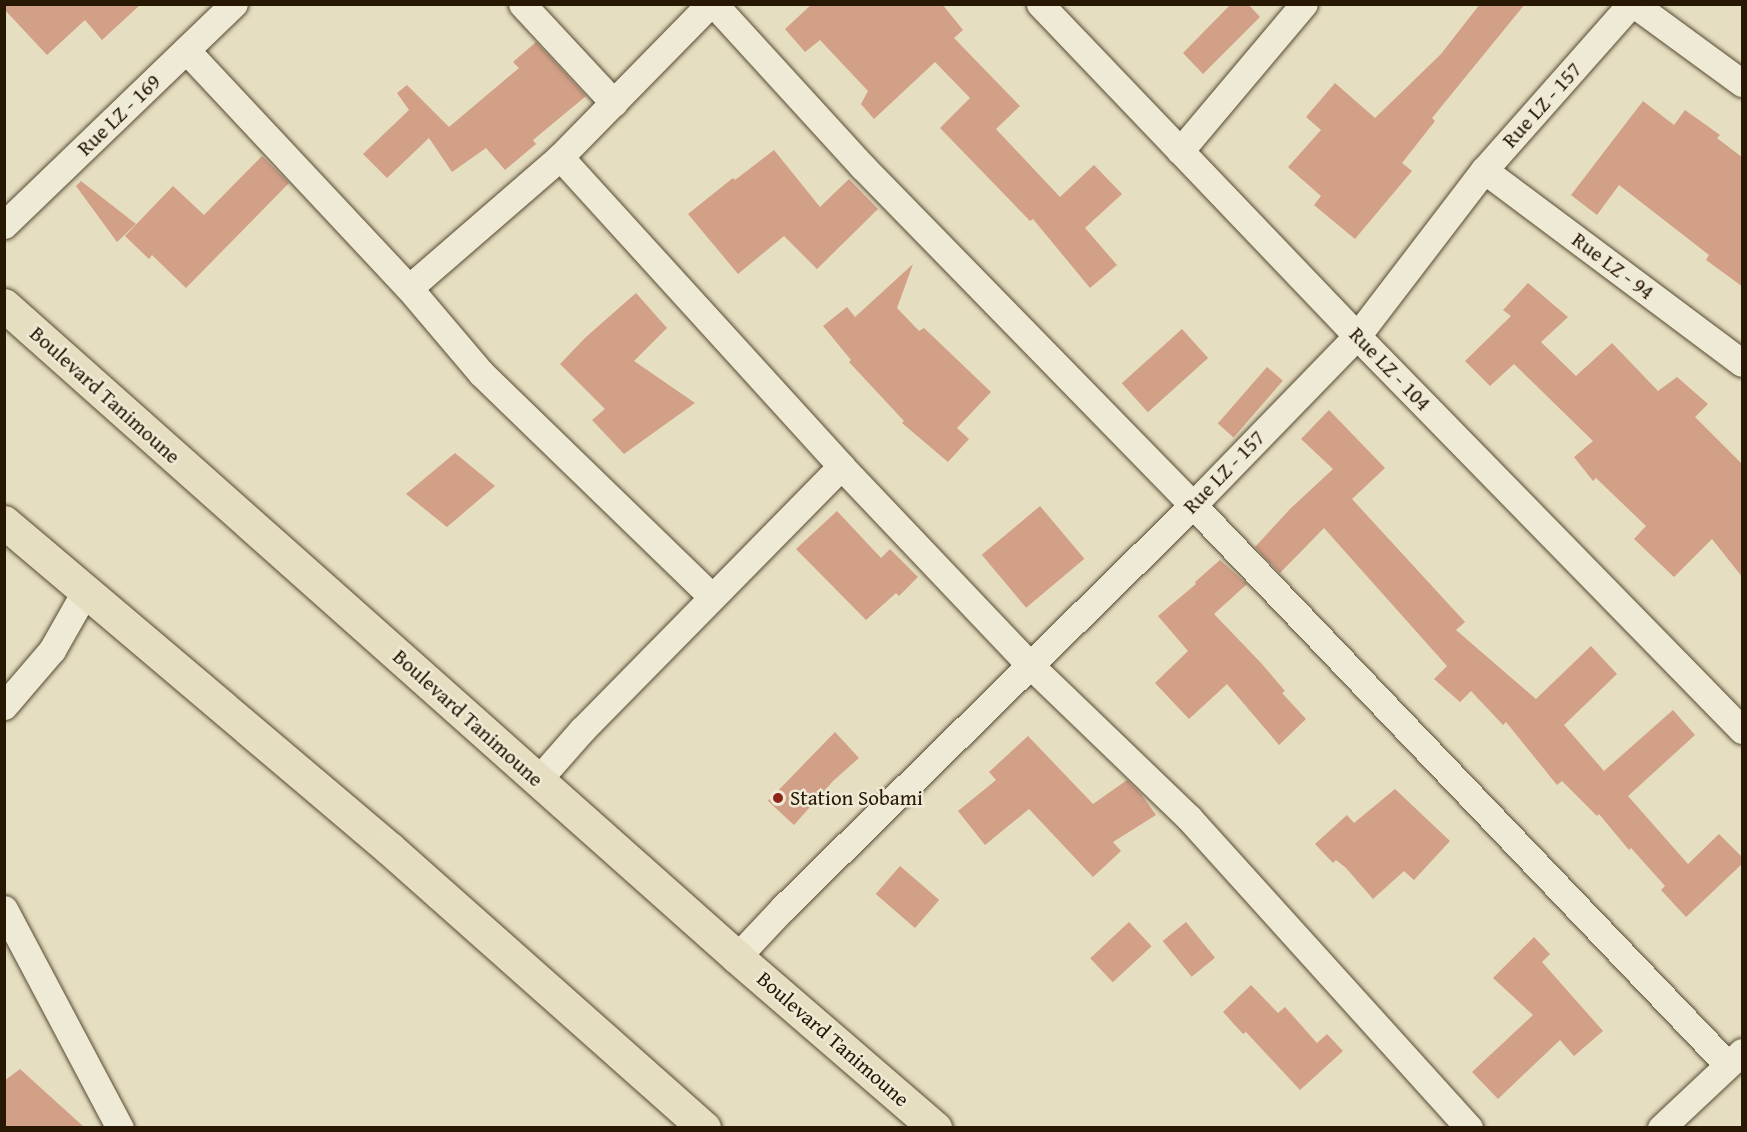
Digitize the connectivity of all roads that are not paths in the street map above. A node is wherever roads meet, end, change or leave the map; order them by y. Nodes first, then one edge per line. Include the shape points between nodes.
1 (234, 4) edge
2 (522, 4) edge
3 (712, 4) edge
4 (1040, 4) edge
5 (1304, 4) edge
6 (1633, 4) edge
7 (186, 50) junction
8 (1743, 83) edge
9 (614, 103) junction
10 (1180, 151) junction
11 (560, 157) junction
12 (1484, 170) junction
13 (4, 225) edge
14 (409, 288) junction
15 (4, 305) edge
16 (1357, 336) junction
17 (1743, 363) edge
18 (841, 466) junction
19 (1193, 505) junction
20 (4, 522) edge
21 (712, 597) junction
22 (76, 609) junction
23 (1029, 664) junction
24 (4, 705) edge
25 (1743, 730) edge
26 (538, 780) junction
27 (4, 909) edge
28 (737, 957) junction
29 (1736, 1058) edge
30 (120, 1128) edge
31 (704, 1128) edge
32 (935, 1128) edge
33 (1469, 1128) edge
34 (1661, 1128) edge

1 - 7 street, Rue LZ - 169
2 - 9 street
3 - 9 street
3 - 19 street via 863,167
4 - 10 street, Rue LZ - 104
5 - 10 street
6 - 8 street
6 - 12 street, Rue LZ - 157
7 - 13 street, Rue LZ - 169
7 - 14 street
9 - 11 street
10 - 16 street, Rue LZ - 104
11 - 14 street
11 - 18 street
12 - 16 street, Rue LZ - 157
12 - 17 street, Rue LZ - 94
14 - 21 street via 481,373
15 - 26 main road, Boulevard Tanimoune
16 - 19 street, Rue LZ - 157
16 - 25 street, Rue LZ - 104
18 - 21 street
18 - 23 street
19 - 23 street, Rue LZ - 157
19 - 29 street
20 - 22 main road
21 - 26 street
22 - 24 street via 52,650
22 - 31 main road via 390,849
23 - 28 street, Rue LZ - 157
23 - 33 street via 1189,818
26 - 28 main road, Boulevard Tanimoune
27 - 30 street
28 - 32 main road, Boulevard Tanimoune
29 - 34 street

